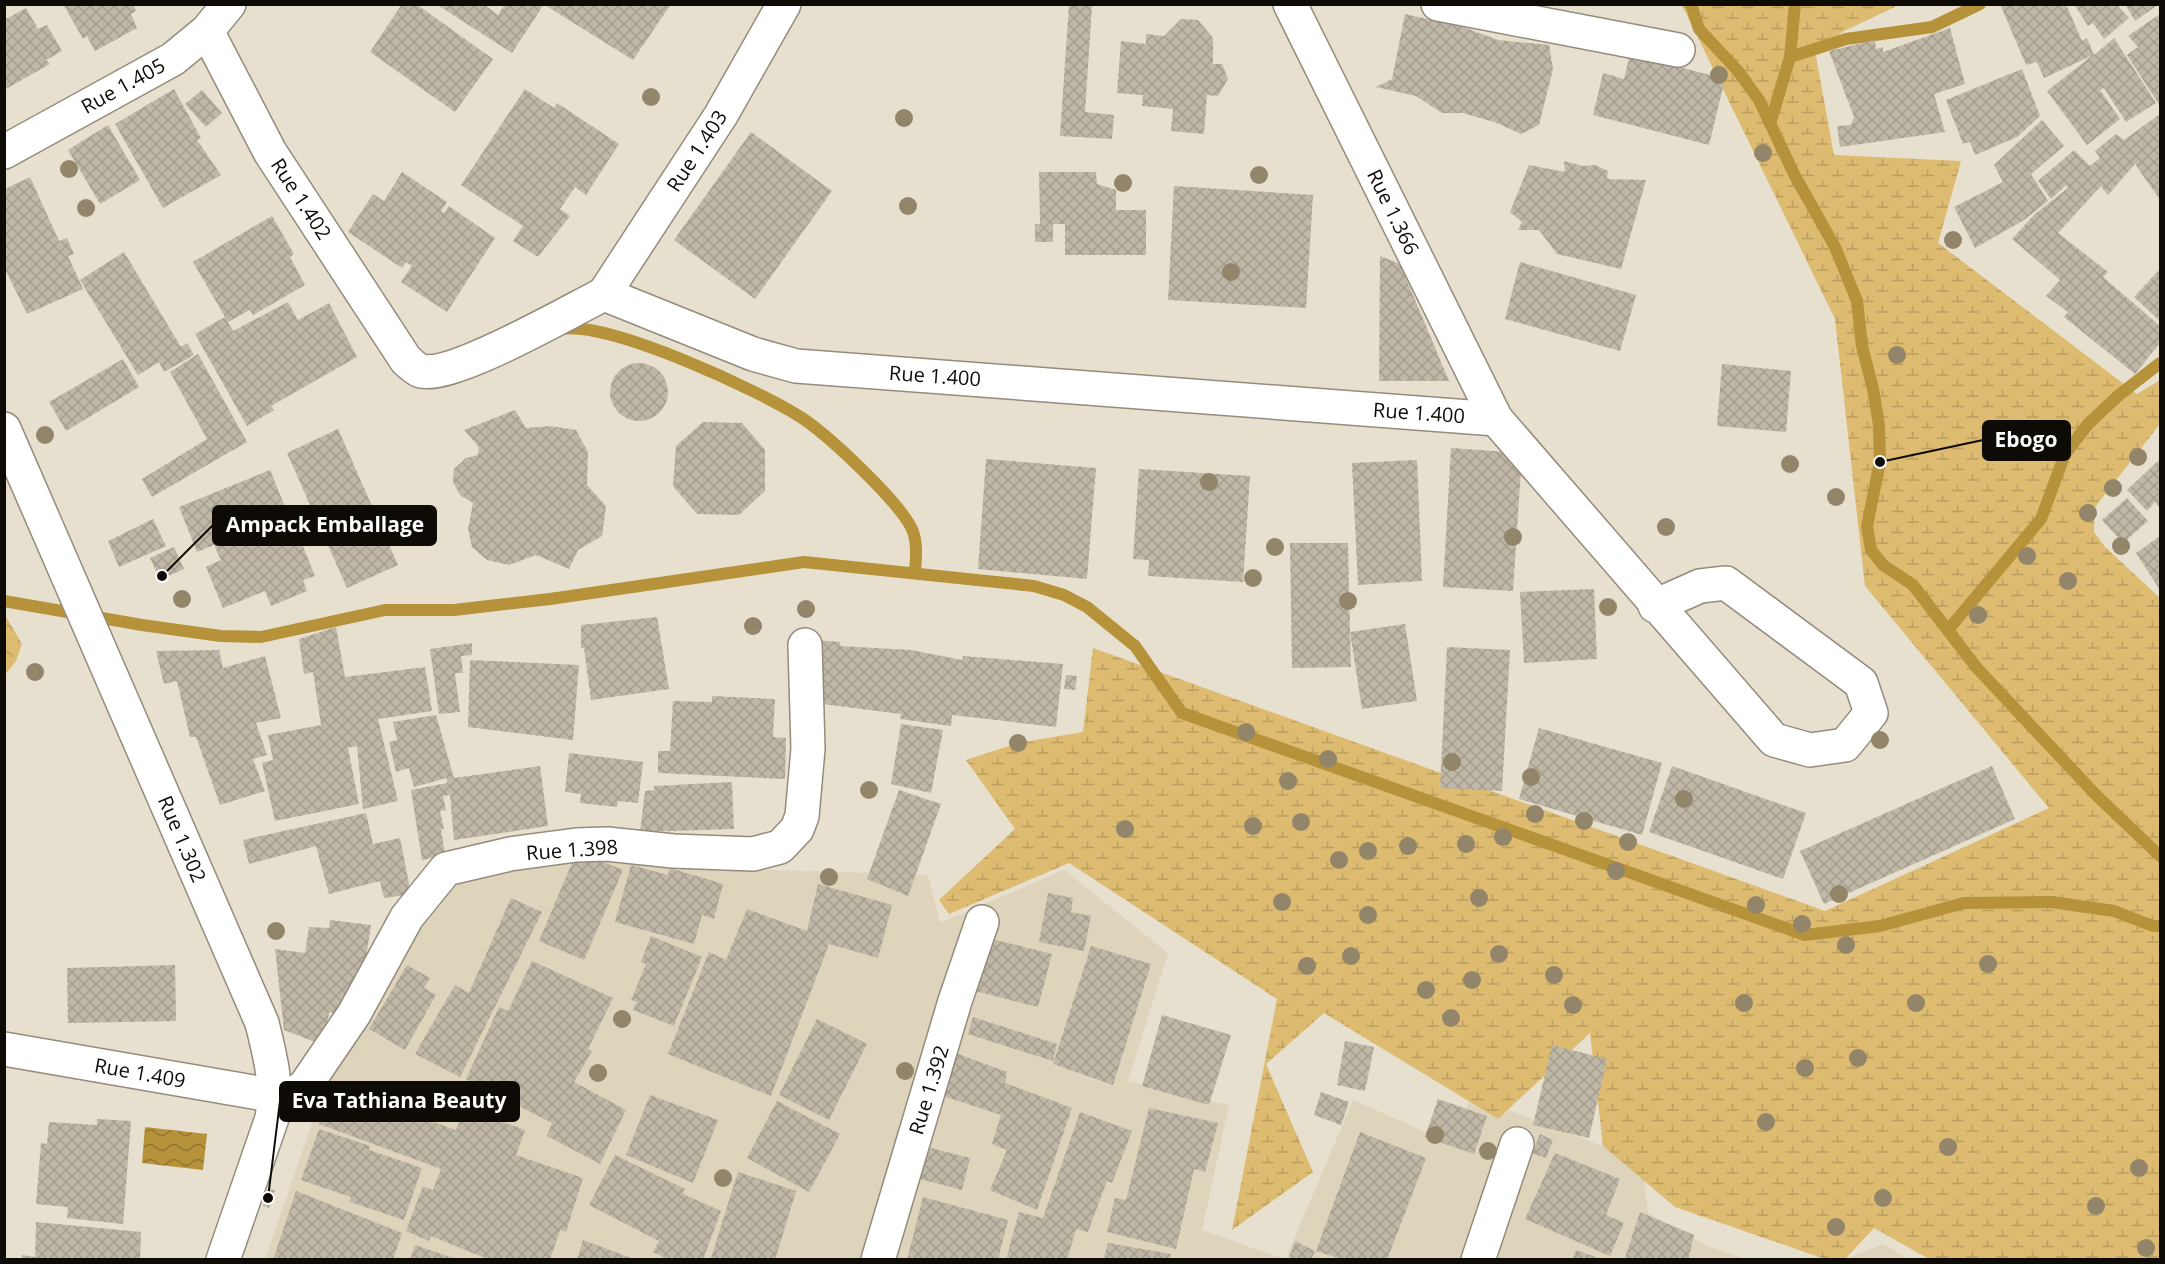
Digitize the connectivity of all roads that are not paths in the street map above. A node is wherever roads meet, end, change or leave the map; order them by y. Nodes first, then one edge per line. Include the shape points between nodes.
1 (229, 4) edge
2 (784, 4) edge
3 (1290, 4) edge
4 (1438, 4) edge
5 (207, 31) junction
6 (1678, 50) dead end
7 (4, 152) edge
8 (604, 294) junction
9 (1496, 419) junction
10 (4, 429) edge
11 (1655, 606) junction
12 (805, 645) dead end
13 (982, 922) dead end
14 (4, 1048) edge
15 (276, 1096) junction
16 (1517, 1144) dead end
17 (223, 1260) edge
18 (878, 1260) edge
19 (1478, 1260) edge

1 - 5 street, Rue 1.405
2 - 8 street, Rue 1.403 via 721,115
3 - 9 street, Rue 1.366
4 - 6 street
5 - 7 street, Rue 1.405 via 173,59
5 - 8 street, Rue 1.402 via 270,152 406,360 420,371 438,371 475,358
8 - 9 street, Rue 1.400 via 753,354 796,366
9 - 11 street, Rue 1.366
10 - 15 street, Rue 1.302 via 262,1023
11 - 11 street, Rue 1.366 via 1700,586 1726,583 1861,683 1871,713 1845,745 1810,750 1774,740
12 - 15 street, Rue 1.398 via 808,748 804,804 797,829 780,847 753,854 576,845 510,854 446,869 407,917 354,1014 305,1086 295,1093
13 - 18 street, Rue 1.392
14 - 15 street, Rue 1.409
15 - 17 street, Rue 1.302
16 - 19 street

